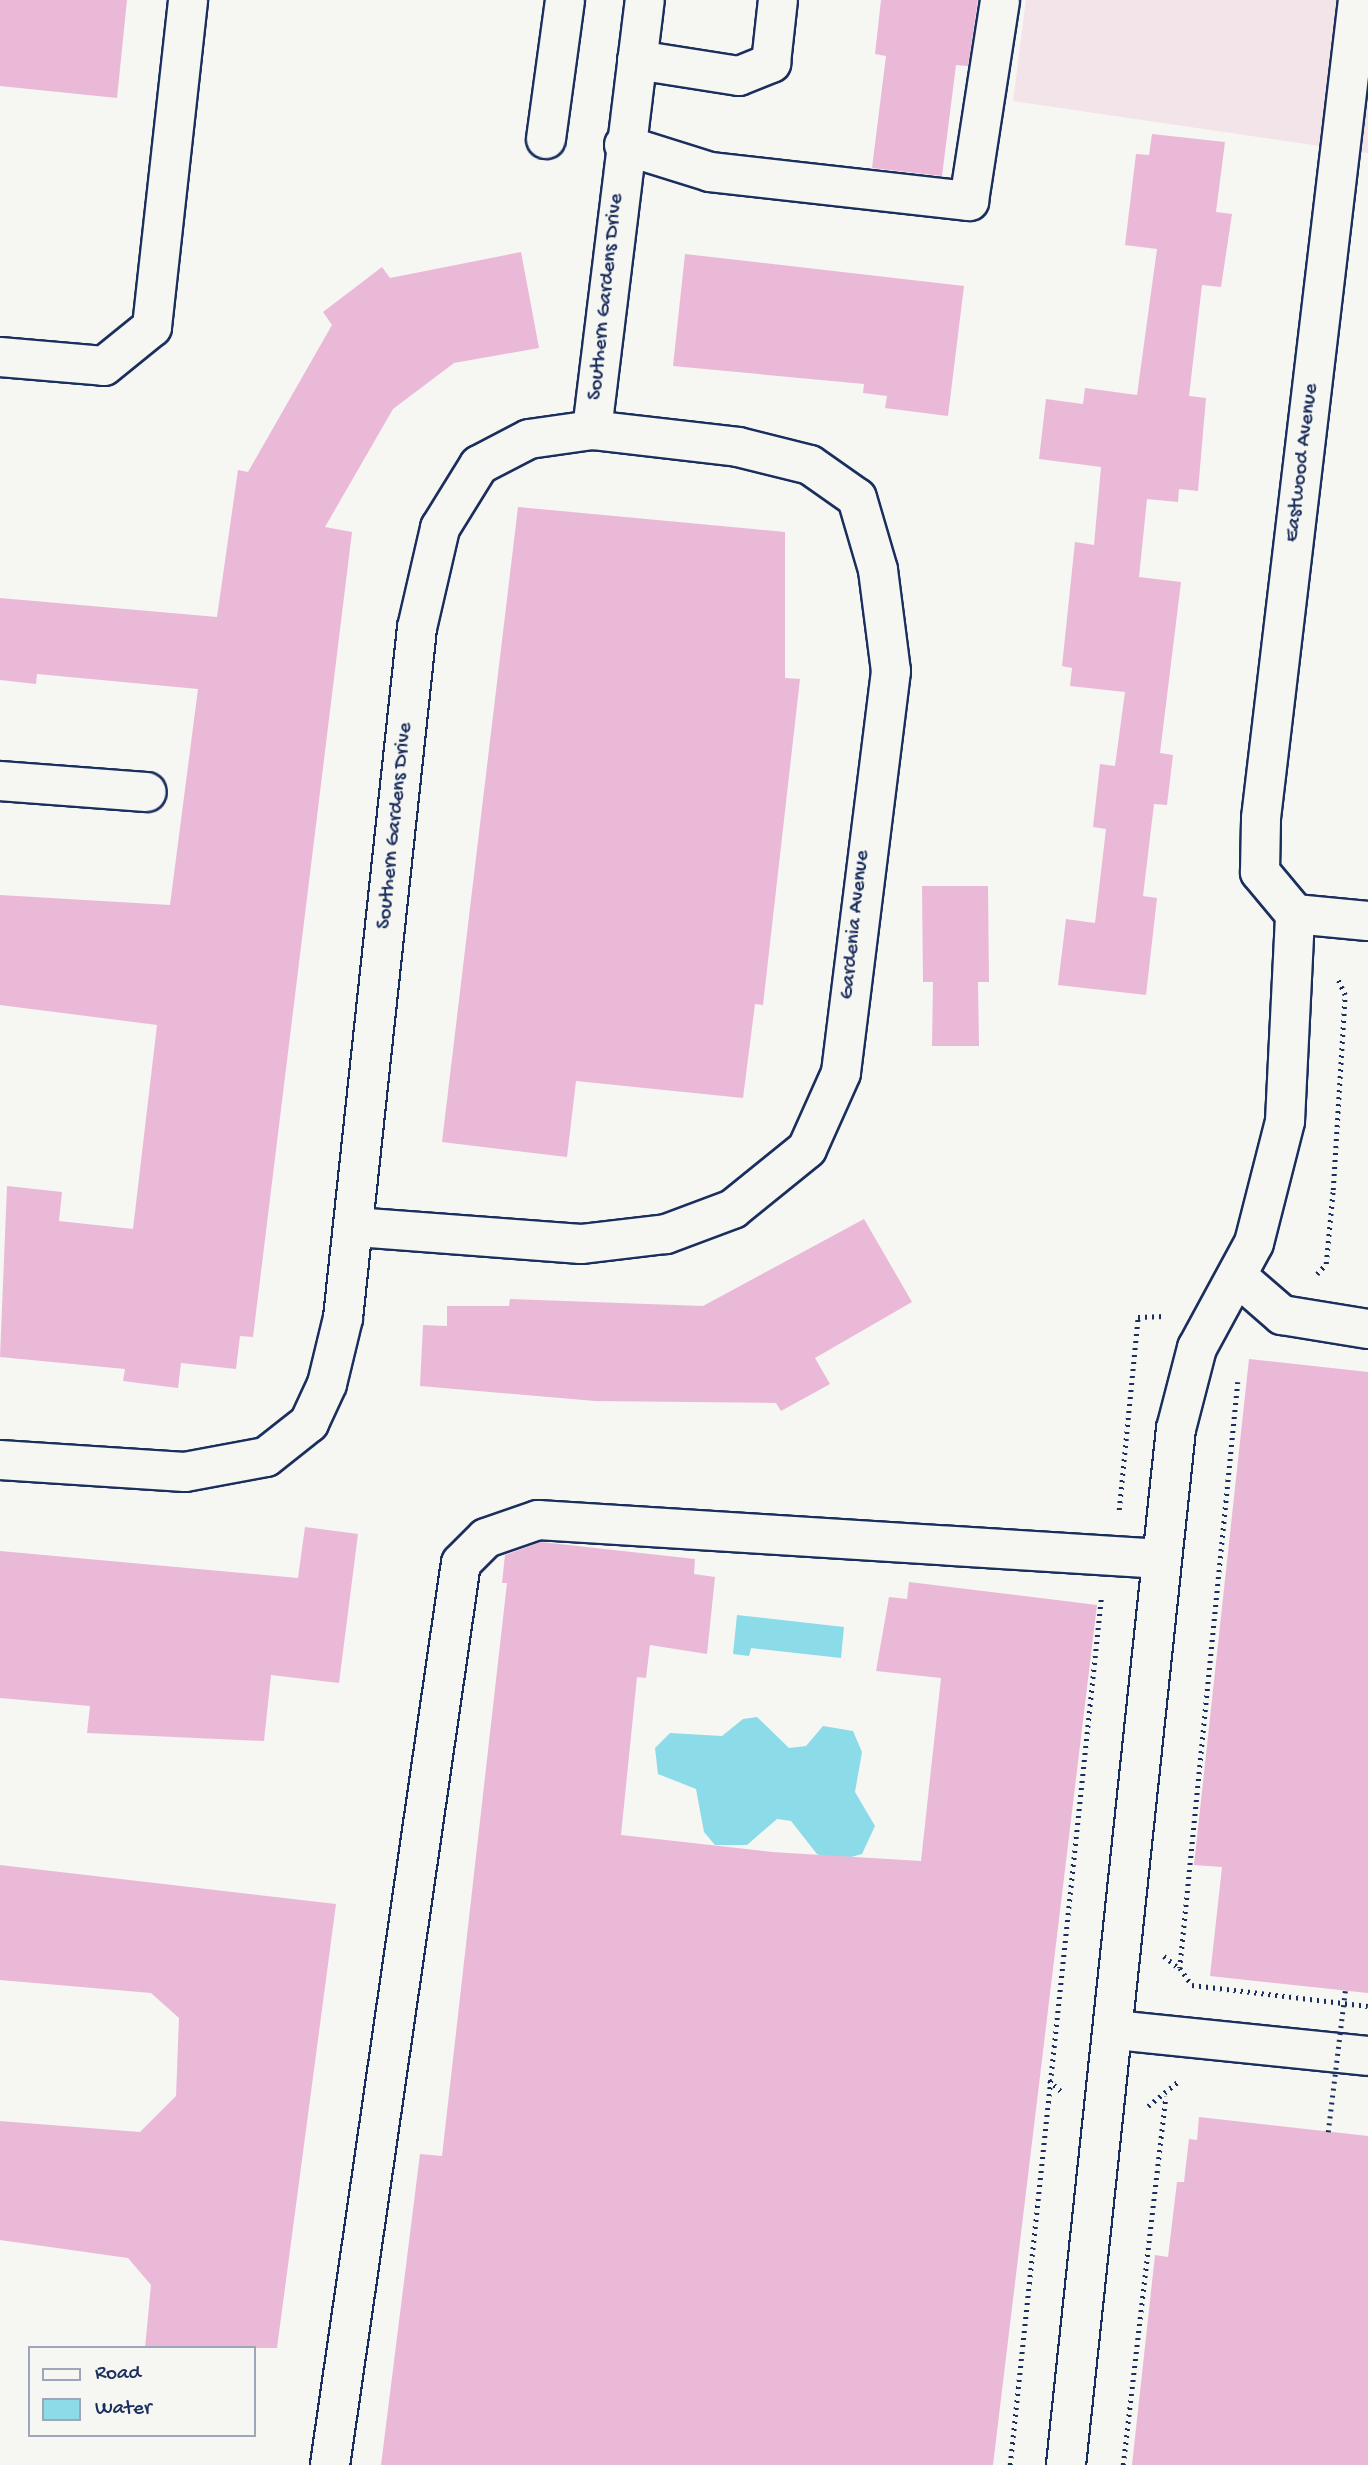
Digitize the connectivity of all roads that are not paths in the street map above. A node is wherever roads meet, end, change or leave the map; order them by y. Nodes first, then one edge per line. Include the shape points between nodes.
1 (188, 0) edge
2 (565, 0) edge
3 (645, 0) edge
4 (778, 0) edge
5 (1000, 0) edge
6 (1358, 0) edge
7 (637, 60) junction
8 (1356, 119) edge
9 (545, 139) dead end
10 (624, 145) junction
11 (0, 357) edge
12 (592, 430) junction
13 (0, 781) edge
14 (147, 792) dead end
15 (1295, 914) junction
16 (1368, 921) edge
17 (354, 1227) junction
18 (1237, 1276) junction
19 (1368, 1329) edge
20 (0, 1460) edge
21 (1162, 1559) junction
22 (1116, 2030) junction
23 (1368, 2056) edge
24 (330, 2465) edge
25 (1066, 2465) edge

1 - 11 street via 152,327 104,366
2 - 9 street
3 - 7 street, Southern Gardens Drive
4 - 7 street via 771,63 738,76
5 - 10 street via 969,201 710,172
6 - 8 street, Eastwood Avenue
7 - 10 street, Southern Gardens Drive
8 - 15 street, Eastwood Avenue via 1261,818 1260,872
10 - 12 street, Southern Gardens Drive
12 - 17 street, Southern Gardens Drive via 529,439 479,465 440,528 415,642
12 - 17 street, Gardenia Avenue via 738,447 810,465 858,498 878,570 891,671 852,946 841,1073 807,1149 733,1209 666,1234 581,1244
13 - 14 street
15 - 16 street
15 - 18 street via 1285,1121 1254,1243
17 - 20 street, Southern Gardens Drive via 343,1318 327,1384 309,1423 266,1457 185,1472
18 - 19 street via 1282,1315
18 - 21 street via 1197,1348 1176,1429
21 - 22 street
21 - 24 street via 538,1520 486,1538 460,1563
22 - 23 street
22 - 25 street

